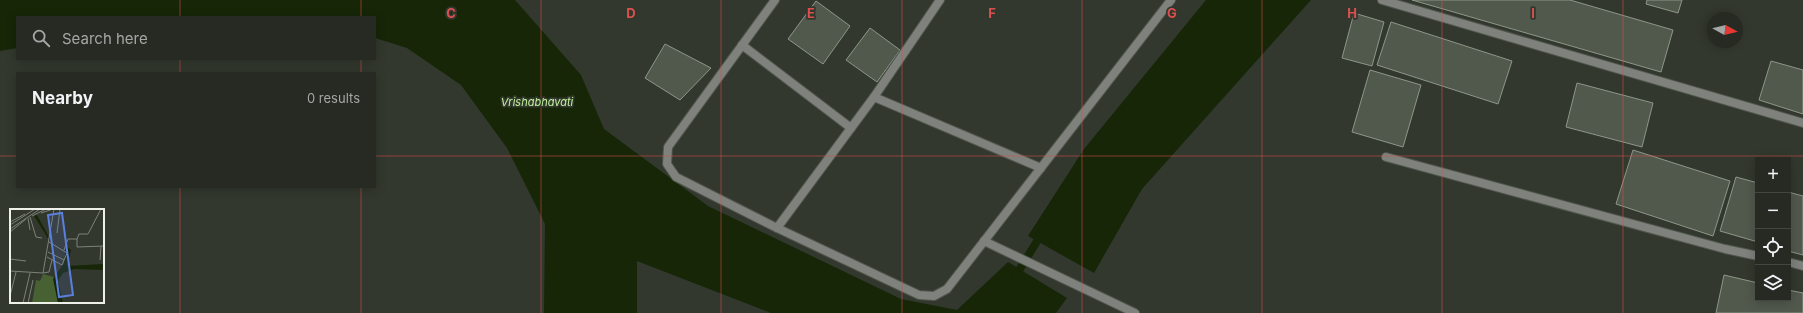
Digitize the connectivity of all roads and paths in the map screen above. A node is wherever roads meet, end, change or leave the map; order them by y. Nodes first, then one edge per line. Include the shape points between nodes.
1 (775, 0) edge
2 (940, 0) edge
3 (1171, 0) edge
4 (1382, 0) edge
5 (742, 45) junction
6 (874, 97) junction
7 (1803, 123) edge
8 (851, 128) junction
9 (1386, 157) dead end
10 (1040, 168) junction
11 (778, 228) junction
12 (984, 241) junction
13 (1755, 255) edge
14 (1791, 263) edge
15 (1803, 266) edge
16 (1135, 313) edge

1 - 5 street
2 - 6 street
3 - 10 street
4 - 7 street
5 - 8 street
5 - 11 street via 668,147 667,164 676,177
6 - 8 street
6 - 10 street
8 - 11 street
9 - 13 street
10 - 12 street
11 - 12 street via 919,295 934,296 947,289
12 - 16 street
14 - 15 street

